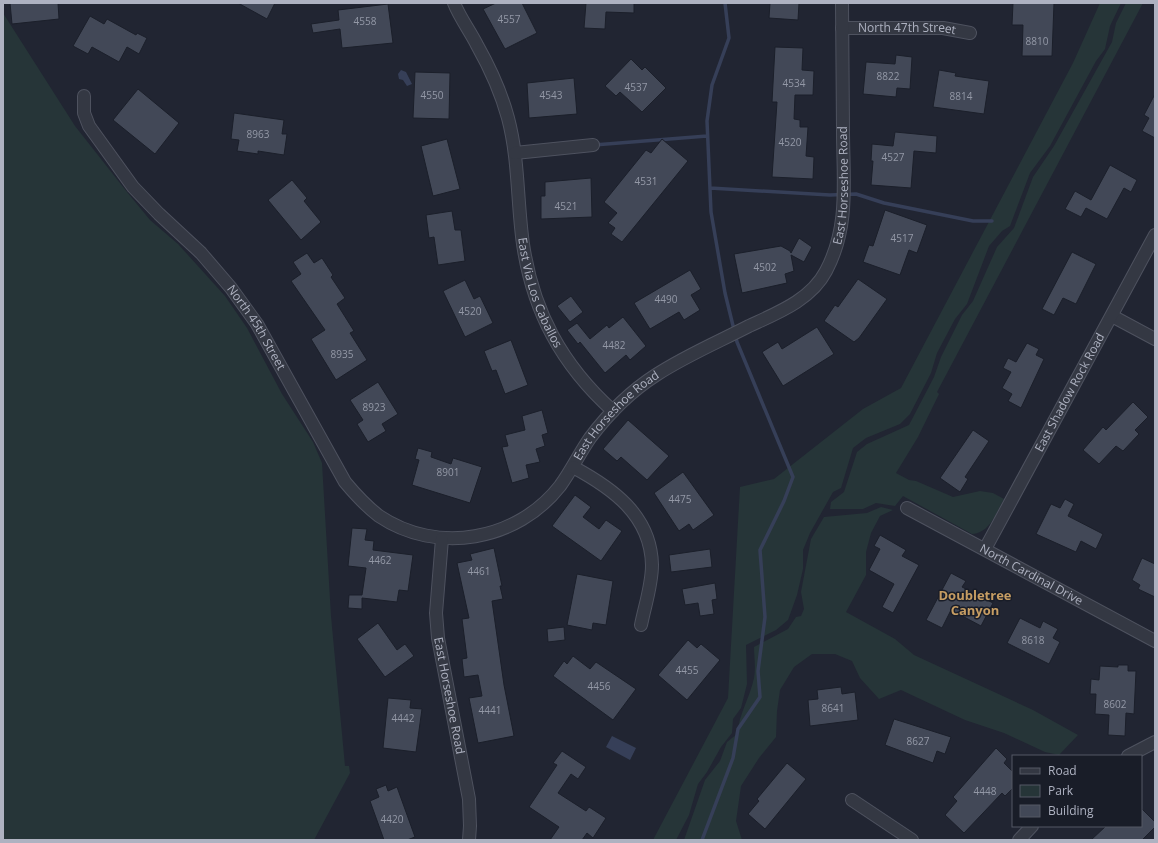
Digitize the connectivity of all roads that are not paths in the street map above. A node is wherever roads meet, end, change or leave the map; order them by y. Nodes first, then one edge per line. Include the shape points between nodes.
1 (454, 3) edge
2 (842, 3) edge
3 (842, 28) junction
4 (970, 33) dead end
5 (84, 96) dead end
6 (593, 146) dead end
7 (514, 153) junction
8 (1155, 236) edge
9 (1112, 316) junction
10 (1155, 339) edge
11 (613, 411) junction
12 (573, 467) junction
13 (907, 508) dead end
14 (442, 539) junction
15 (986, 550) junction
16 (641, 625) dead end
17 (1155, 641) edge
18 (1155, 742) edge
19 (1130, 755) edge
20 (852, 800) dead end
21 (1031, 827) edge
22 (469, 840) edge
23 (912, 840) edge
24 (1019, 840) edge

1 - 7 street, East Via Los Caballos via 499,89 508,118
2 - 3 street, East Horseshoe Road
3 - 4 street, North 47th Street via 943,28
3 - 11 street, East Horseshoe Road via 844,214 835,253 825,274 794,304 655,375
5 - 14 street, North 45th Street via 84,113 89,126 133,187 201,253 257,324 345,482 362,502 385,519 418,534
6 - 7 street
7 - 11 street, East Via Los Caballos via 523,244 539,310 553,338 578,376
8 - 9 street, East Shadow Rock Road
9 - 10 street
9 - 15 street, East Shadow Rock Road
11 - 12 street, East Horseshoe Road
12 - 14 street, East Horseshoe Road via 542,505 517,523 484,535
12 - 16 street via 612,490 633,511 642,525 652,564
13 - 15 street, North Cardinal Drive
14 - 22 street, East Horseshoe Road via 436,613 438,638 469,799
15 - 17 street, North Cardinal Drive
18 - 19 street
20 - 23 street
21 - 24 street

